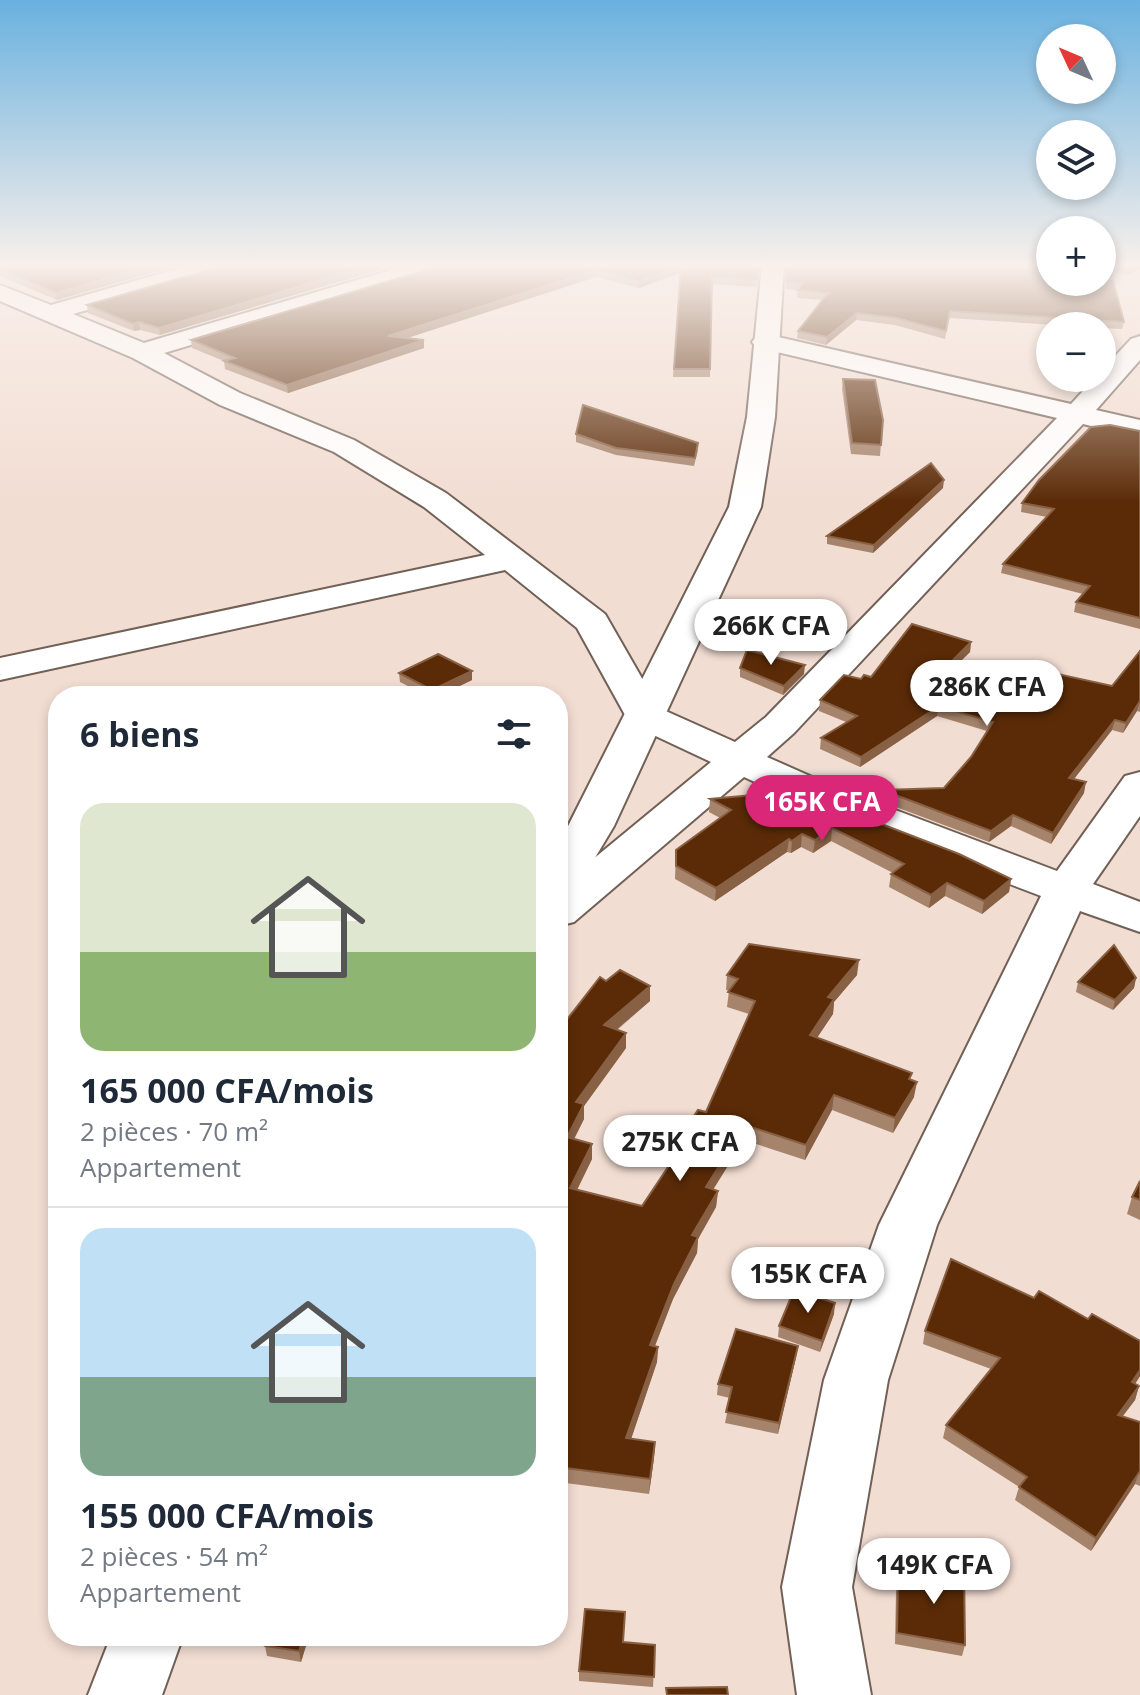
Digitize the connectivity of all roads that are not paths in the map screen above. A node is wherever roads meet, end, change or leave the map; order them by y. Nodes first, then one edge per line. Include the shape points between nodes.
1 (121, 343) edge
2 (172, 343) edge
3 (765, 343) edge
4 (770, 343) edge
5 (1140, 344) edge
6 (142, 352) junction
7 (1079, 412) junction
8 (1140, 429) edge
9 (511, 559) junction
10 (0, 669) edge
11 (644, 716) junction
12 (738, 761) junction
13 (1140, 785) edge
14 (568, 866) edge
15 (1068, 888) junction
16 (568, 904) edge
17 (1140, 918) edge
18 (143, 1646) edge
19 (125, 1695) edge
20 (834, 1695) edge

1 - 6 street
2 - 6 street
3 - 11 street via 754,474 745,507
4 - 7 street
5 - 7 street
6 - 9 street via 230,399 344,446 435,500
7 - 8 street
7 - 12 street via 780,725
9 - 10 street
9 - 11 street via 592,622
11 - 12 street
11 - 14 street
12 - 15 street
12 - 16 street
13 - 15 street
15 - 17 street
15 - 20 street via 908,1225 856,1380 817,1587
18 - 19 street

